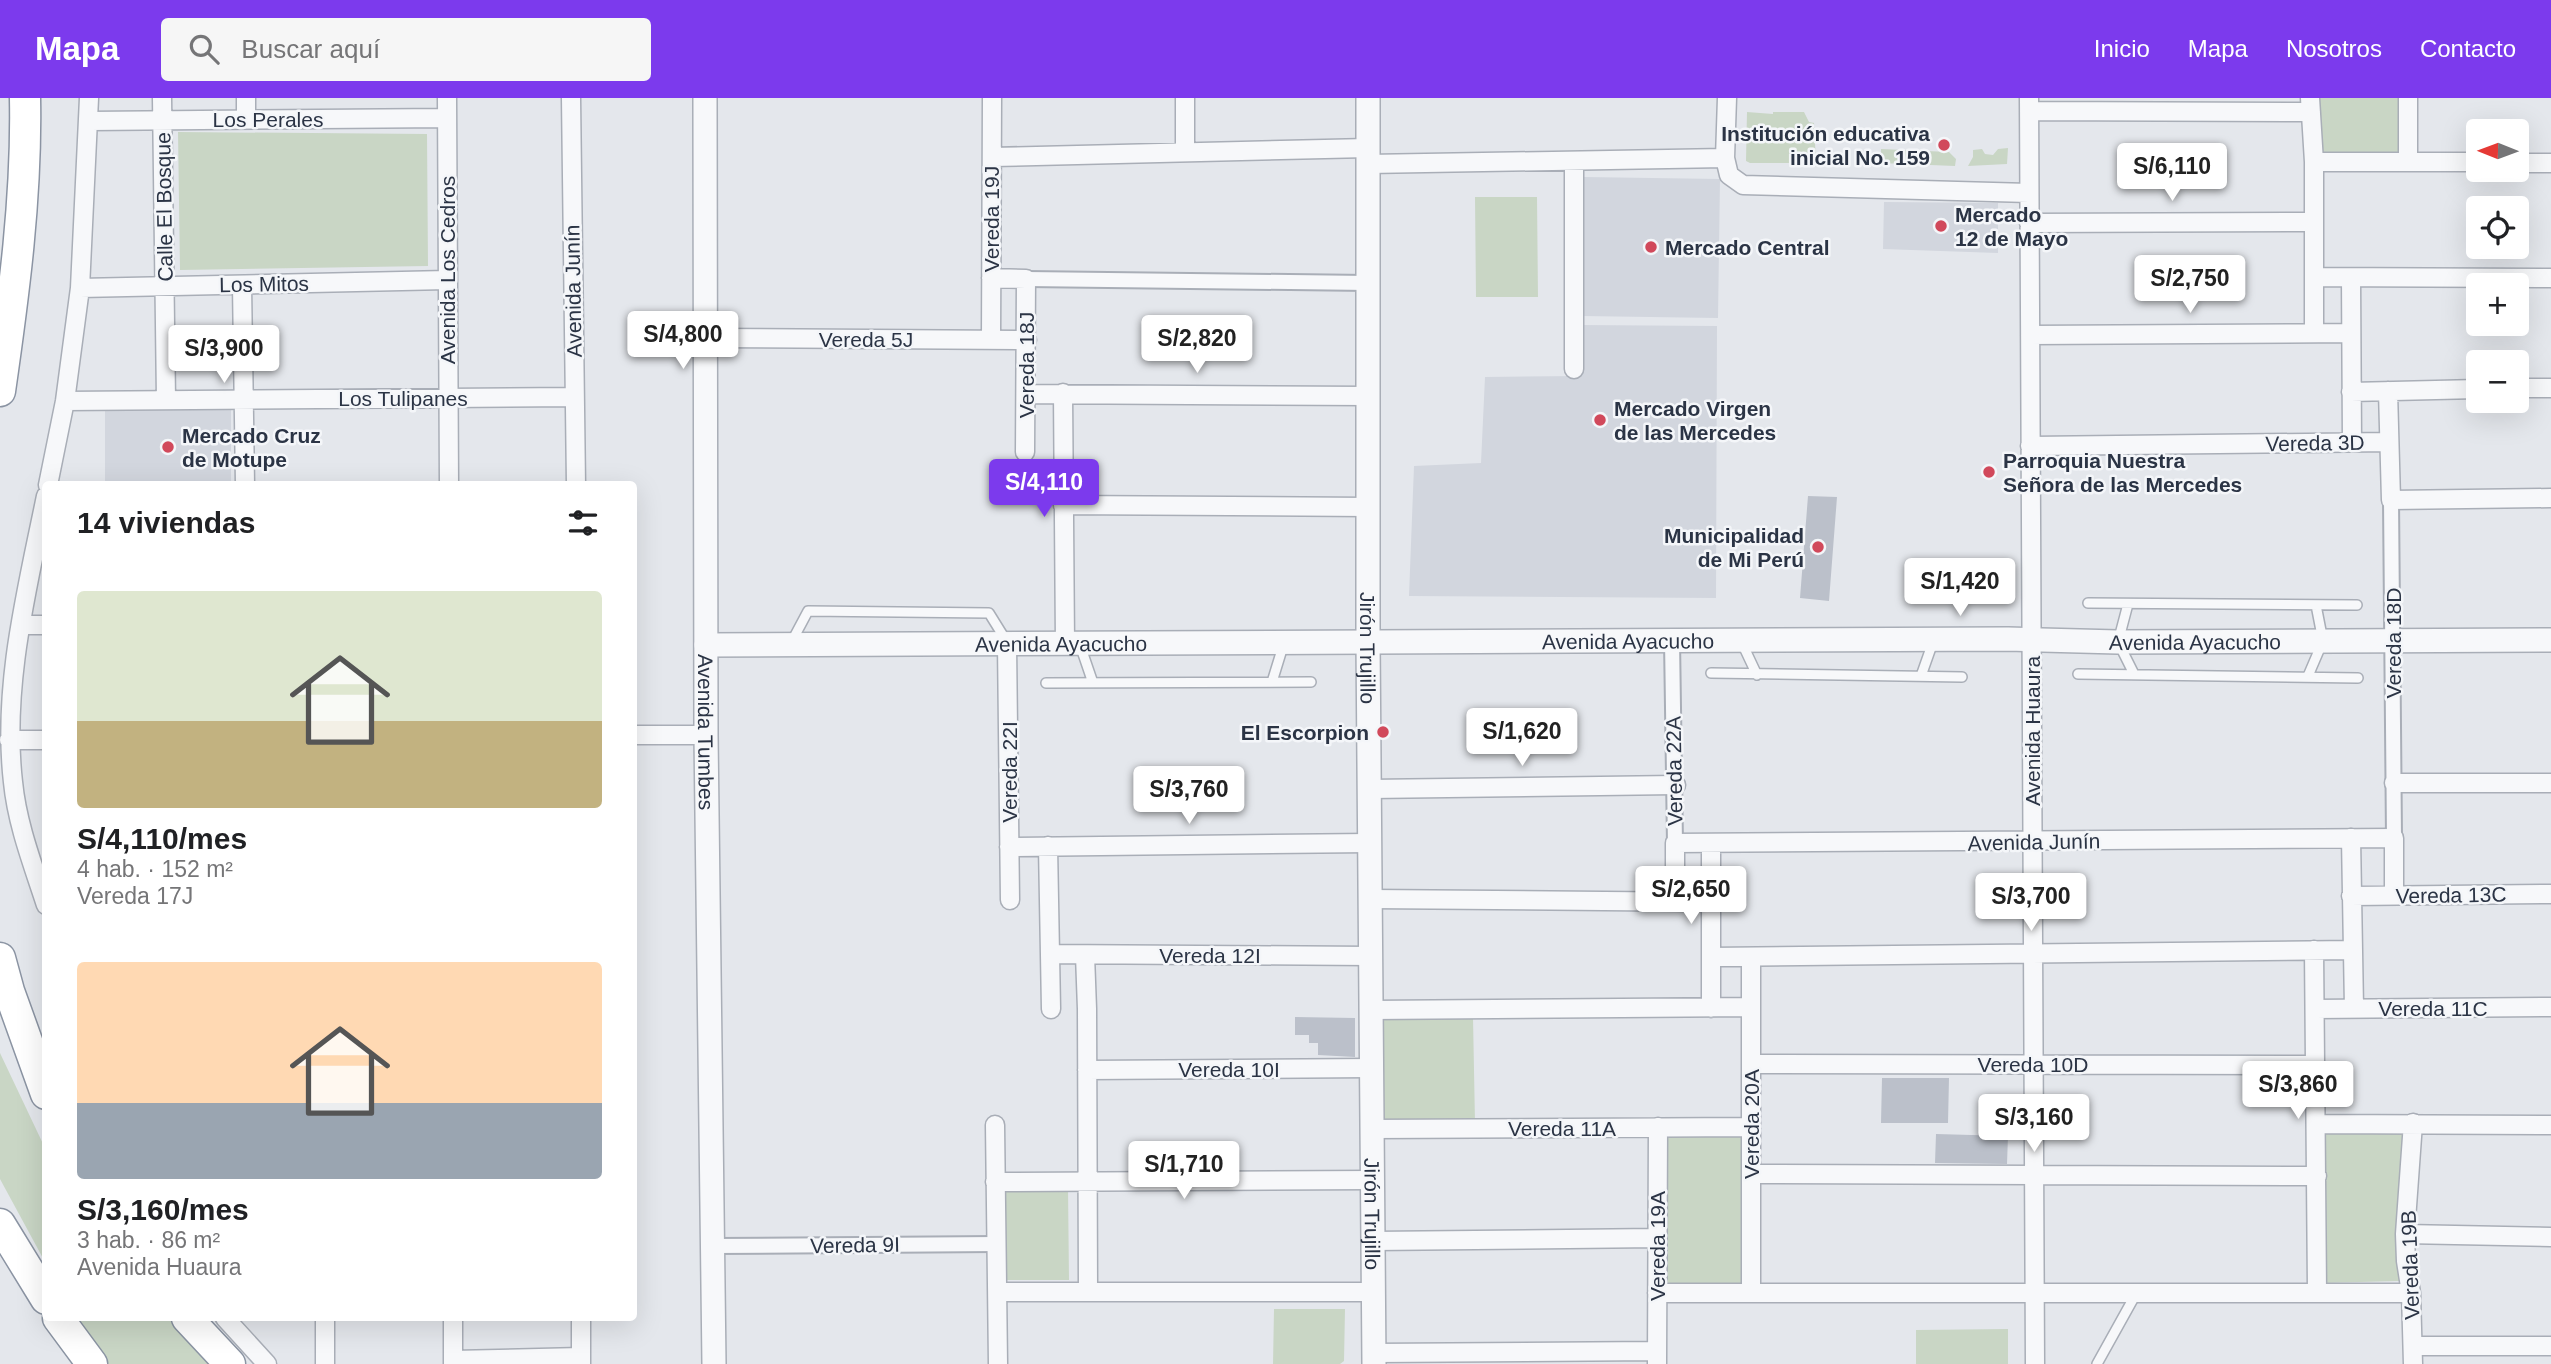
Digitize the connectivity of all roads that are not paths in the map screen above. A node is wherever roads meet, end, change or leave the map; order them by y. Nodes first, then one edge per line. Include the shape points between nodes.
1 (25, 98) edge
2 (89, 98) edge
3 (162, 98) edge
4 (246, 98) edge
5 (447, 98) edge
6 (571, 98) edge
7 (705, 98) edge
8 (992, 98) edge
9 (1185, 98) edge
10 (1368, 98) edge
11 (1727, 98) edge
12 (2408, 98) edge
13 (2029, 104) edge
14 (2311, 105) edge
15 (447, 118) junction
16 (246, 119) junction
17 (163, 120) junction
18 (90, 121) junction
19 (1185, 152) junction
20 (1368, 156) junction
21 (992, 158) junction
22 (1725, 158) junction
23 (1574, 161) junction
24 (2408, 161) junction
25 (2314, 162) junction
26 (2466, 162) edge
27 (2529, 163) edge
28 (2551, 163) edge
29 (2029, 193) junction
30 (2314, 222) junction
31 (2029, 223) junction
32 (2314, 277) junction
33 (991, 278) junction
34 (2351, 278) junction
35 (2551, 278) edge
36 (1026, 279) junction
37 (447, 280) junction
38 (1368, 283) junction
39 (242, 285) junction
40 (165, 286) junction
41 (80, 288) junction
42 (2314, 333) junction
43 (2351, 333) junction
44 (2030, 335) junction
45 (705, 338) junction
46 (991, 340) junction
47 (1027, 340) junction
48 (1574, 369) dead end
49 (2529, 388) edge
50 (2551, 388) edge
51 (2466, 389) edge
52 (0, 391) edge
53 (2388, 391) junction
54 (2351, 392) junction
55 (1063, 393) junction
56 (1026, 394) junction
57 (1368, 396) junction
58 (574, 397) junction
59 (448, 398) junction
60 (166, 400) junction
61 (244, 400) junction
62 (65, 401) junction
63 (2352, 442) junction
64 (2389, 442) junction
65 (2030, 446) junction
66 (1025, 452) dead end
67 (49, 481) edge
68 (245, 481) edge
69 (449, 481) edge
70 (576, 481) edge
71 (2551, 498) edge
72 (2391, 500) junction
73 (1063, 505) junction
74 (1368, 507) junction
75 (42, 517) edge
76 (2088, 603) dead end
77 (2128, 604) junction
78 (2316, 605) junction
79 (2357, 606) dead end
80 (21, 625) junction
81 (42, 625) edge
82 (2031, 639) junction
83 (1672, 640) junction
84 (1741, 640) junction
85 (1934, 640) junction
86 (2392, 640) junction
87 (2551, 640) edge
88 (2323, 641) junction
89 (1284, 642) junction
90 (1368, 642) junction
91 (2118, 642) junction
92 (791, 643) junction
93 (1007, 644) junction
94 (1073, 644) junction
95 (706, 645) junction
96 (1711, 673) dead end
97 (2078, 674) dead end
98 (2134, 674) junction
99 (1757, 675) junction
100 (1921, 676) junction
101 (2308, 676) junction
102 (1962, 677) dead end
103 (2358, 678) dead end
104 (1272, 682) junction
105 (1311, 682) dead end
106 (1046, 683) dead end
107 (1093, 683) junction
108 (637, 735) edge
109 (706, 735) junction
110 (9, 740) junction
111 (42, 740) edge
112 (2394, 783) junction
113 (2551, 783) edge
114 (1676, 785) junction
115 (1370, 789) junction
116 (2351, 838) junction
117 (2394, 838) junction
118 (2032, 842) junction
119 (1370, 843) junction
120 (1675, 844) junction
121 (1711, 844) junction
122 (1048, 846) junction
123 (1009, 847) junction
124 (37, 851) edge
125 (42, 881) edge
126 (2551, 894) edge
127 (2394, 895) junction
128 (2351, 896) junction
129 (1370, 899) junction
130 (1010, 900) dead end
131 (1675, 902) junction
132 (1711, 902) junction
133 (2314, 950) junction
134 (2352, 950) junction
135 (2033, 952) junction
136 (1050, 954) junction
137 (1084, 955) junction
138 (1371, 956) junction
139 (0, 957) edge
140 (1711, 957) junction
141 (1751, 957) junction
142 (1751, 1007) junction
143 (2551, 1007) edge
144 (1711, 1008) junction
145 (2354, 1008) junction
146 (1051, 1009) dead end
147 (2315, 1009) junction
148 (1371, 1010) junction
149 (0, 1020) edge
150 (1751, 1064) junction
151 (2033, 1064) junction
152 (2316, 1065) junction
153 (1372, 1068) junction
154 (1087, 1069) junction
155 (42, 1083) edge
156 (42, 1092) edge
157 (2317, 1124) junction
158 (2413, 1124) junction
159 (995, 1125) dead end
160 (2551, 1125) edge
161 (1658, 1127) junction
162 (1751, 1127) junction
163 (1372, 1129) junction
164 (2034, 1173) junction
165 (1751, 1174) junction
166 (2317, 1176) junction
167 (1372, 1180) junction
168 (995, 1182) junction
169 (1087, 1182) junction
170 (0, 1224) edge
171 (2405, 1234) junction
172 (2551, 1237) edge
173 (1656, 1238) junction
174 (1373, 1241) junction
175 (997, 1244) junction
176 (713, 1246) junction
177 (1088, 1291) junction
178 (2034, 1291) junction
179 (2138, 1291) junction
180 (2317, 1291) junction
181 (42, 1292) edge
182 (998, 1292) junction
183 (1373, 1292) junction
184 (1751, 1292) junction
185 (1657, 1293) junction
186 (2411, 1293) junction
187 (60, 1321) edge
188 (190, 1321) edge
189 (228, 1321) edge
190 (325, 1321) edge
191 (453, 1321) edge
192 (581, 1321) edge
193 (2413, 1346) junction
194 (2551, 1346) edge
195 (1657, 1357) edge
196 (1374, 1358) edge
197 (581, 1360) edge
198 (453, 1362) edge
199 (92, 1364) edge
200 (230, 1364) edge
201 (267, 1364) edge
202 (325, 1364) edge
203 (714, 1364) edge
204 (998, 1364) edge
205 (2035, 1364) edge
206 (2097, 1364) edge
207 (2413, 1364) edge

1 - 52 highway via 22,216
2 - 18 street
3 - 17 street, Calle El Bosque
4 - 16 street
5 - 15 street, Avenida Los Cedros
6 - 58 street, Avenida Junín
7 - 45 street, Avenida Tumbes
8 - 21 street, Vereda 19J
9 - 19 street
10 - 20 street, Jirón Trujillo
11 - 22 street
12 - 24 street
13 - 14 street
13 - 29 street, Avenida Huaura
14 - 25 street
15 - 16 street, Los Perales
15 - 37 street, Avenida Los Cedros
16 - 17 street, Los Perales
17 - 18 street, Los Perales
17 - 40 street, Calle El Bosque
18 - 41 street
19 - 20 street
19 - 21 street
20 - 23 street
20 - 38 street, Jirón Trujillo
21 - 33 street, Vereda 19J
22 - 23 street
22 - 29 street via 1729,175 1743,185
23 - 48 street
24 - 25 street
24 - 26 street
25 - 30 street
27 - 28 street
29 - 31 street, Avenida Huaura
30 - 31 street
30 - 32 street
31 - 44 street, Avenida Huaura
32 - 34 street
32 - 42 street
33 - 36 street
33 - 46 street, Vereda 19J
34 - 35 street
34 - 43 street
36 - 38 street
36 - 47 street, Vereda 18J
37 - 39 street, Los Mitos
37 - 59 street, Avenida Los Cedros
38 - 57 street, Jirón Trujillo
39 - 40 street, Los Mitos
39 - 61 street
40 - 41 street, Los Mitos
40 - 60 street, Calle El Bosque
41 - 62 street
42 - 43 street
42 - 44 street
43 - 54 street
44 - 65 street, Avenida Huaura
45 - 46 street, Vereda 5J
45 - 95 street, Avenida Tumbes
46 - 47 street, Vereda 5J
47 - 56 street, Vereda 18J
49 - 50 street
51 - 53 street
53 - 54 street
53 - 64 street, Vereda 18D
54 - 63 street
55 - 56 street
55 - 57 street
55 - 73 street
56 - 66 street, Vereda 18J
57 - 74 street, Jirón Trujillo
58 - 59 street, Los Tulipanes
58 - 70 street, Avenida Junín
59 - 61 street, Los Tulipanes
59 - 69 street, Avenida Los Cedros
60 - 61 street, Los Tulipanes
60 - 62 street, Los Tulipanes
61 - 68 street
62 - 67 street
63 - 64 street, Vereda 3D
63 - 65 street, Vereda 3D
64 - 72 street, Vereda 18D
65 - 82 street, Avenida Huaura
71 - 72 street
72 - 86 street, Vereda 18D
73 - 74 street
73 - 94 street
74 - 90 street, Jirón Trujillo
75 - 80 street
76 - 77 lane
77 - 78 lane
77 - 91 lane
78 - 79 lane
78 - 88 lane
80 - 81 street
80 - 110 street
82 - 85 street, Avenida Ayacucho
82 - 91 street, Avenida Ayacucho
82 - 118 street, Avenida Huaura
83 - 84 street, Avenida Ayacucho
83 - 90 street, Avenida Ayacucho
83 - 114 street, Vereda 22A
84 - 85 street, Avenida Ayacucho
84 - 99 lane
85 - 100 lane
86 - 87 street, Avenida Ayacucho
86 - 88 street, Avenida Ayacucho
86 - 112 street, Vereda 18D
88 - 91 street, Avenida Ayacucho
88 - 101 lane
89 - 90 street, Avenida Ayacucho
89 - 94 street, Avenida Ayacucho
89 - 104 lane
90 - 115 street, Jirón Trujillo
91 - 98 lane
92 - 93 street, Avenida Ayacucho
92 - 93 lane via 808,611 989,613
92 - 95 street, Avenida Ayacucho
93 - 94 street, Avenida Ayacucho
93 - 123 street, Vereda 22I
94 - 107 lane
95 - 109 street, Avenida Tumbes
96 - 99 lane
97 - 98 lane
98 - 101 lane
99 - 100 lane
100 - 102 lane
101 - 103 lane
104 - 105 lane
104 - 107 lane
106 - 107 lane
108 - 109 street
109 - 176 street, Avenida Tumbes
110 - 111 street
110 - 124 street via 19,816
112 - 113 street
112 - 117 street, Vereda 18D
114 - 115 street
114 - 120 street, Vereda 22A
115 - 119 street, Jirón Trujillo
116 - 117 street, Avenida Junín
116 - 118 street, Avenida Junín
116 - 128 street
117 - 127 street, Vereda 18D
118 - 121 street, Avenida Junín
118 - 135 street, Avenida Huaura
119 - 122 street
119 - 129 street, Jirón Trujillo
120 - 121 street, Avenida Junín
120 - 131 street, Vereda 22A
121 - 132 street
122 - 123 street
122 - 136 street
123 - 130 street, Vereda 22I
124 - 125 street
126 - 127 street, Vereda 13C
127 - 128 street, Vereda 13C
128 - 134 street
129 - 131 street
129 - 138 street, Jirón Trujillo
131 - 132 street
132 - 140 street
133 - 134 street
133 - 135 street
133 - 147 street
134 - 145 street
135 - 141 street
135 - 151 street, Avenida Huaura
136 - 137 street, Vereda 12I
136 - 146 street
137 - 138 street, Vereda 12I
137 - 154 street
138 - 148 street, Jirón Trujillo
139 - 155 highway
140 - 141 street
140 - 144 street
141 - 142 street, Vereda 20A
142 - 144 street
142 - 150 street, Vereda 20A
143 - 145 street, Vereda 11C
144 - 148 street
145 - 147 street, Vereda 11C
147 - 152 street
148 - 153 street, Jirón Trujillo
149 - 156 highway
150 - 151 street, Vereda 10D
150 - 162 street, Vereda 20A
151 - 152 street, Vereda 10D
151 - 164 street, Avenida Huaura
152 - 157 street
153 - 154 street, Vereda 10I
153 - 163 street, Jirón Trujillo
154 - 169 street
157 - 158 street
157 - 166 street
158 - 160 street
158 - 171 street, Vereda 19B
159 - 168 street
161 - 162 street, Vereda 11A
161 - 163 street, Vereda 11A
161 - 173 street, Vereda 19A
162 - 165 street, Vereda 20A
163 - 167 street, Jirón Trujillo
164 - 165 street
164 - 166 street
164 - 178 street, Avenida Huaura
165 - 184 street, Vereda 20A
166 - 180 street
167 - 169 street
167 - 174 street, Jirón Trujillo
168 - 169 street
168 - 175 street
169 - 177 street
170 - 181 highway
171 - 172 street
171 - 186 street, Vereda 19B
173 - 174 street
173 - 185 street, Vereda 19A
174 - 183 street, Jirón Trujillo
175 - 176 street, Vereda 9I
175 - 182 street
176 - 203 street, Avenida Tumbes
177 - 182 street
177 - 183 street
178 - 179 street
178 - 184 street
178 - 205 street, Avenida Huaura
179 - 180 street
179 - 206 lane
180 - 186 street
182 - 204 street
183 - 196 street, Jirón Trujillo
184 - 185 street
185 - 195 street, Vereda 19A
186 - 193 street, Vereda 19B
187 - 199 highway
188 - 200 highway
189 - 201 street
190 - 202 street
191 - 198 street
192 - 197 street
193 - 194 street
193 - 207 street, Vereda 19B
195 - 196 street
197 - 198 street

